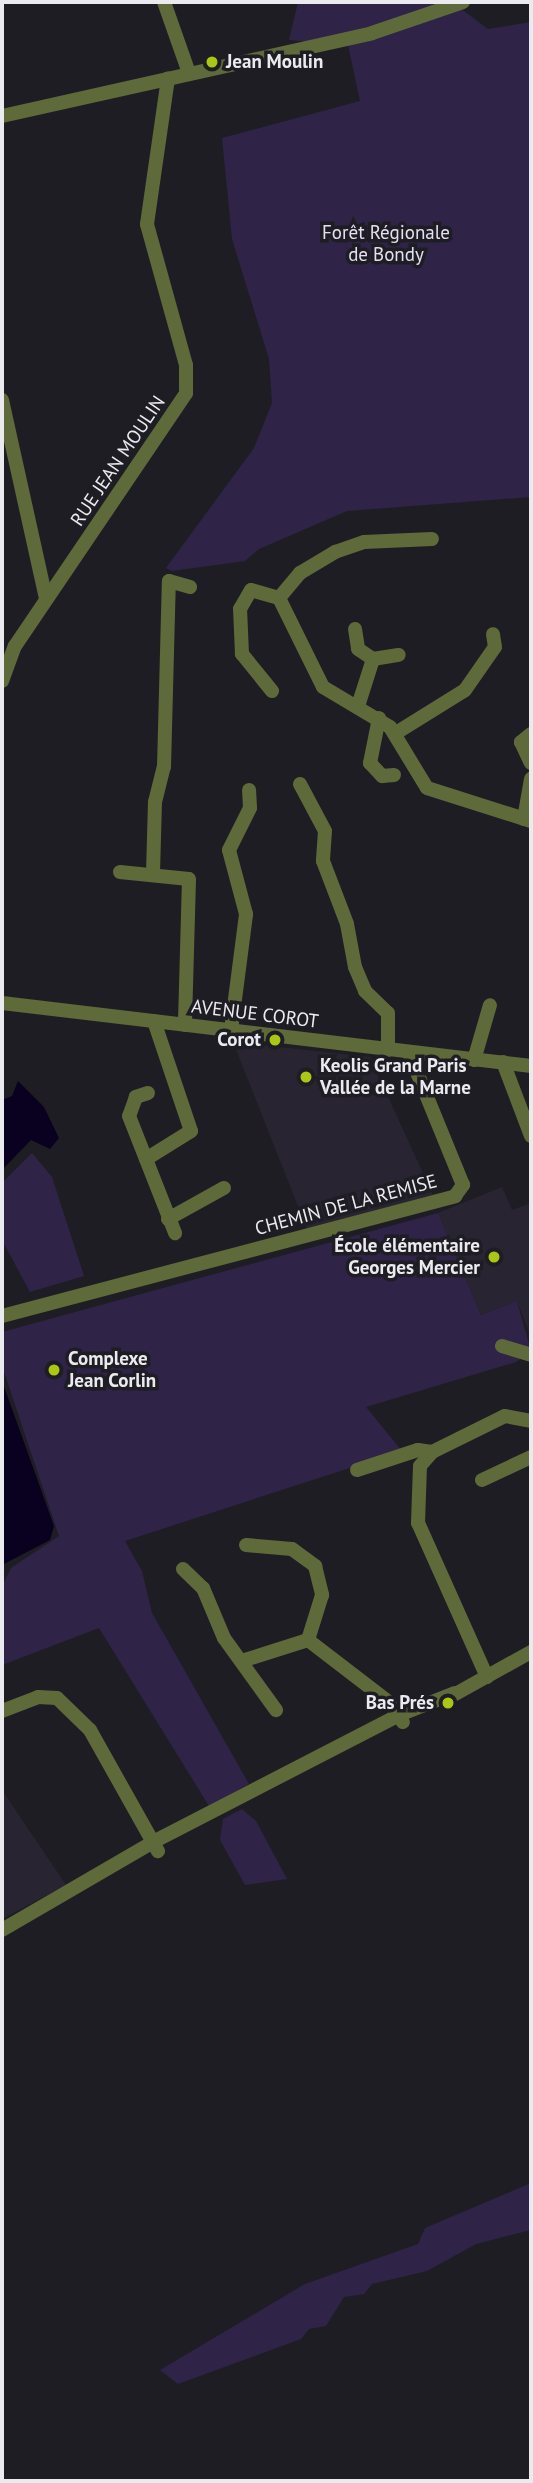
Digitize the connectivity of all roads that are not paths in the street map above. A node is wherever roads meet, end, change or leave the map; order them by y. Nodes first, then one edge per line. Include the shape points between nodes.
1 (164, 2) edge
2 (450, 2) edge
3 (463, 2) edge
4 (408, 23) junction
5 (189, 73) junction
6 (168, 79) junction
7 (2, 116) edge
8 (2, 400) edge
9 (432, 539) dead end
10 (190, 587) dead end
11 (279, 598) junction
12 (46, 599) junction
13 (355, 629) dead end
14 (493, 634) dead end
15 (399, 655) dead end
16 (373, 659) junction
17 (2, 681) edge
18 (272, 691) dead end
19 (359, 703) junction
20 (379, 718) junction
21 (396, 733) junction
22 (531, 734) edge
23 (531, 763) edge
24 (394, 775) dead end
25 (531, 779) edge
26 (300, 785) dead end
27 (249, 790) dead end
28 (528, 820) edge
29 (120, 872) dead end
30 (153, 873) junction
31 (2, 1003) edge
32 (491, 1006) dead end
33 (154, 1021) junction
34 (185, 1025) junction
35 (231, 1030) junction
36 (388, 1051) junction
37 (409, 1053) junction
38 (474, 1060) junction
39 (503, 1062) junction
40 (531, 1065) edge
41 (148, 1093) dead end
42 (531, 1136) edge
43 (146, 1158) junction
44 (224, 1188) dead end
45 (168, 1219) junction
46 (175, 1233) dead end
47 (2, 1316) edge
48 (502, 1346) dead end
49 (531, 1355) edge
50 (531, 1421) edge
51 (432, 1452) junction
52 (531, 1457) edge
53 (357, 1470) dead end
54 (482, 1480) dead end
55 (246, 1545) dead end
56 (183, 1569) dead end
57 (308, 1640) junction
58 (531, 1652) edge
59 (246, 1660) junction
60 (487, 1677) junction
61 (275, 1710) dead end
62 (2, 1711) edge
63 (401, 1718) junction
64 (156, 1847) junction
65 (2, 1930) edge

1 - 5 street
2 - 4 street
3 - 4 street
4 - 5 street
5 - 6 street
6 - 7 street
6 - 12 street, RUE JEAN MOULIN via 147,225 186,365 186,393
8 - 12 street
9 - 11 street via 364,542 335,552 300,573
10 - 30 street via 169,581 164,767 155,802
11 - 18 street via 251,590 240,609 242,654
11 - 19 street via 323,687
12 - 17 street, RUE JEAN MOULIN via 15,646
13 - 16 street via 358,649
14 - 21 street via 495,647 465,690
15 - 16 street
16 - 19 street
19 - 20 street
20 - 21 street
20 - 24 street via 370,763 382,776
21 - 28 street via 436,795
22 - 23 street via 521,742
25 - 28 street
26 - 36 street via 325,831 323,861 347,924 355,967 365,991 388,1013
27 - 35 street via 250,808 229,850 246,914
29 - 30 street
30 - 34 street via 189,879
31 - 33 street, AVENUE COROT
32 - 38 street
33 - 34 street, AVENUE COROT
33 - 43 street via 191,1131
34 - 35 street, AVENUE COROT
35 - 36 street, AVENUE COROT
36 - 37 street, AVENUE COROT
37 - 38 street, AVENUE COROT
37 - 47 street, CHEMIN DE LA REMISE via 461,1192
38 - 39 street, AVENUE COROT
39 - 40 street, AVENUE COROT
39 - 42 street
41 - 43 street via 136,1097 129,1115
43 - 45 street
44 - 45 street
45 - 46 street
48 - 49 street
50 - 51 street via 505,1416
51 - 53 street via 418,1450
51 - 60 street via 420,1466 418,1523
52 - 54 street
55 - 57 street via 292,1549 315,1566 322,1595
56 - 59 street via 202,1588 224,1638
57 - 59 street
57 - 63 street
58 - 60 street
59 - 61 street via 258,1692
60 - 63 street
62 - 64 street via 38,1697 57,1698 90,1730
63 - 64 street
64 - 65 street

